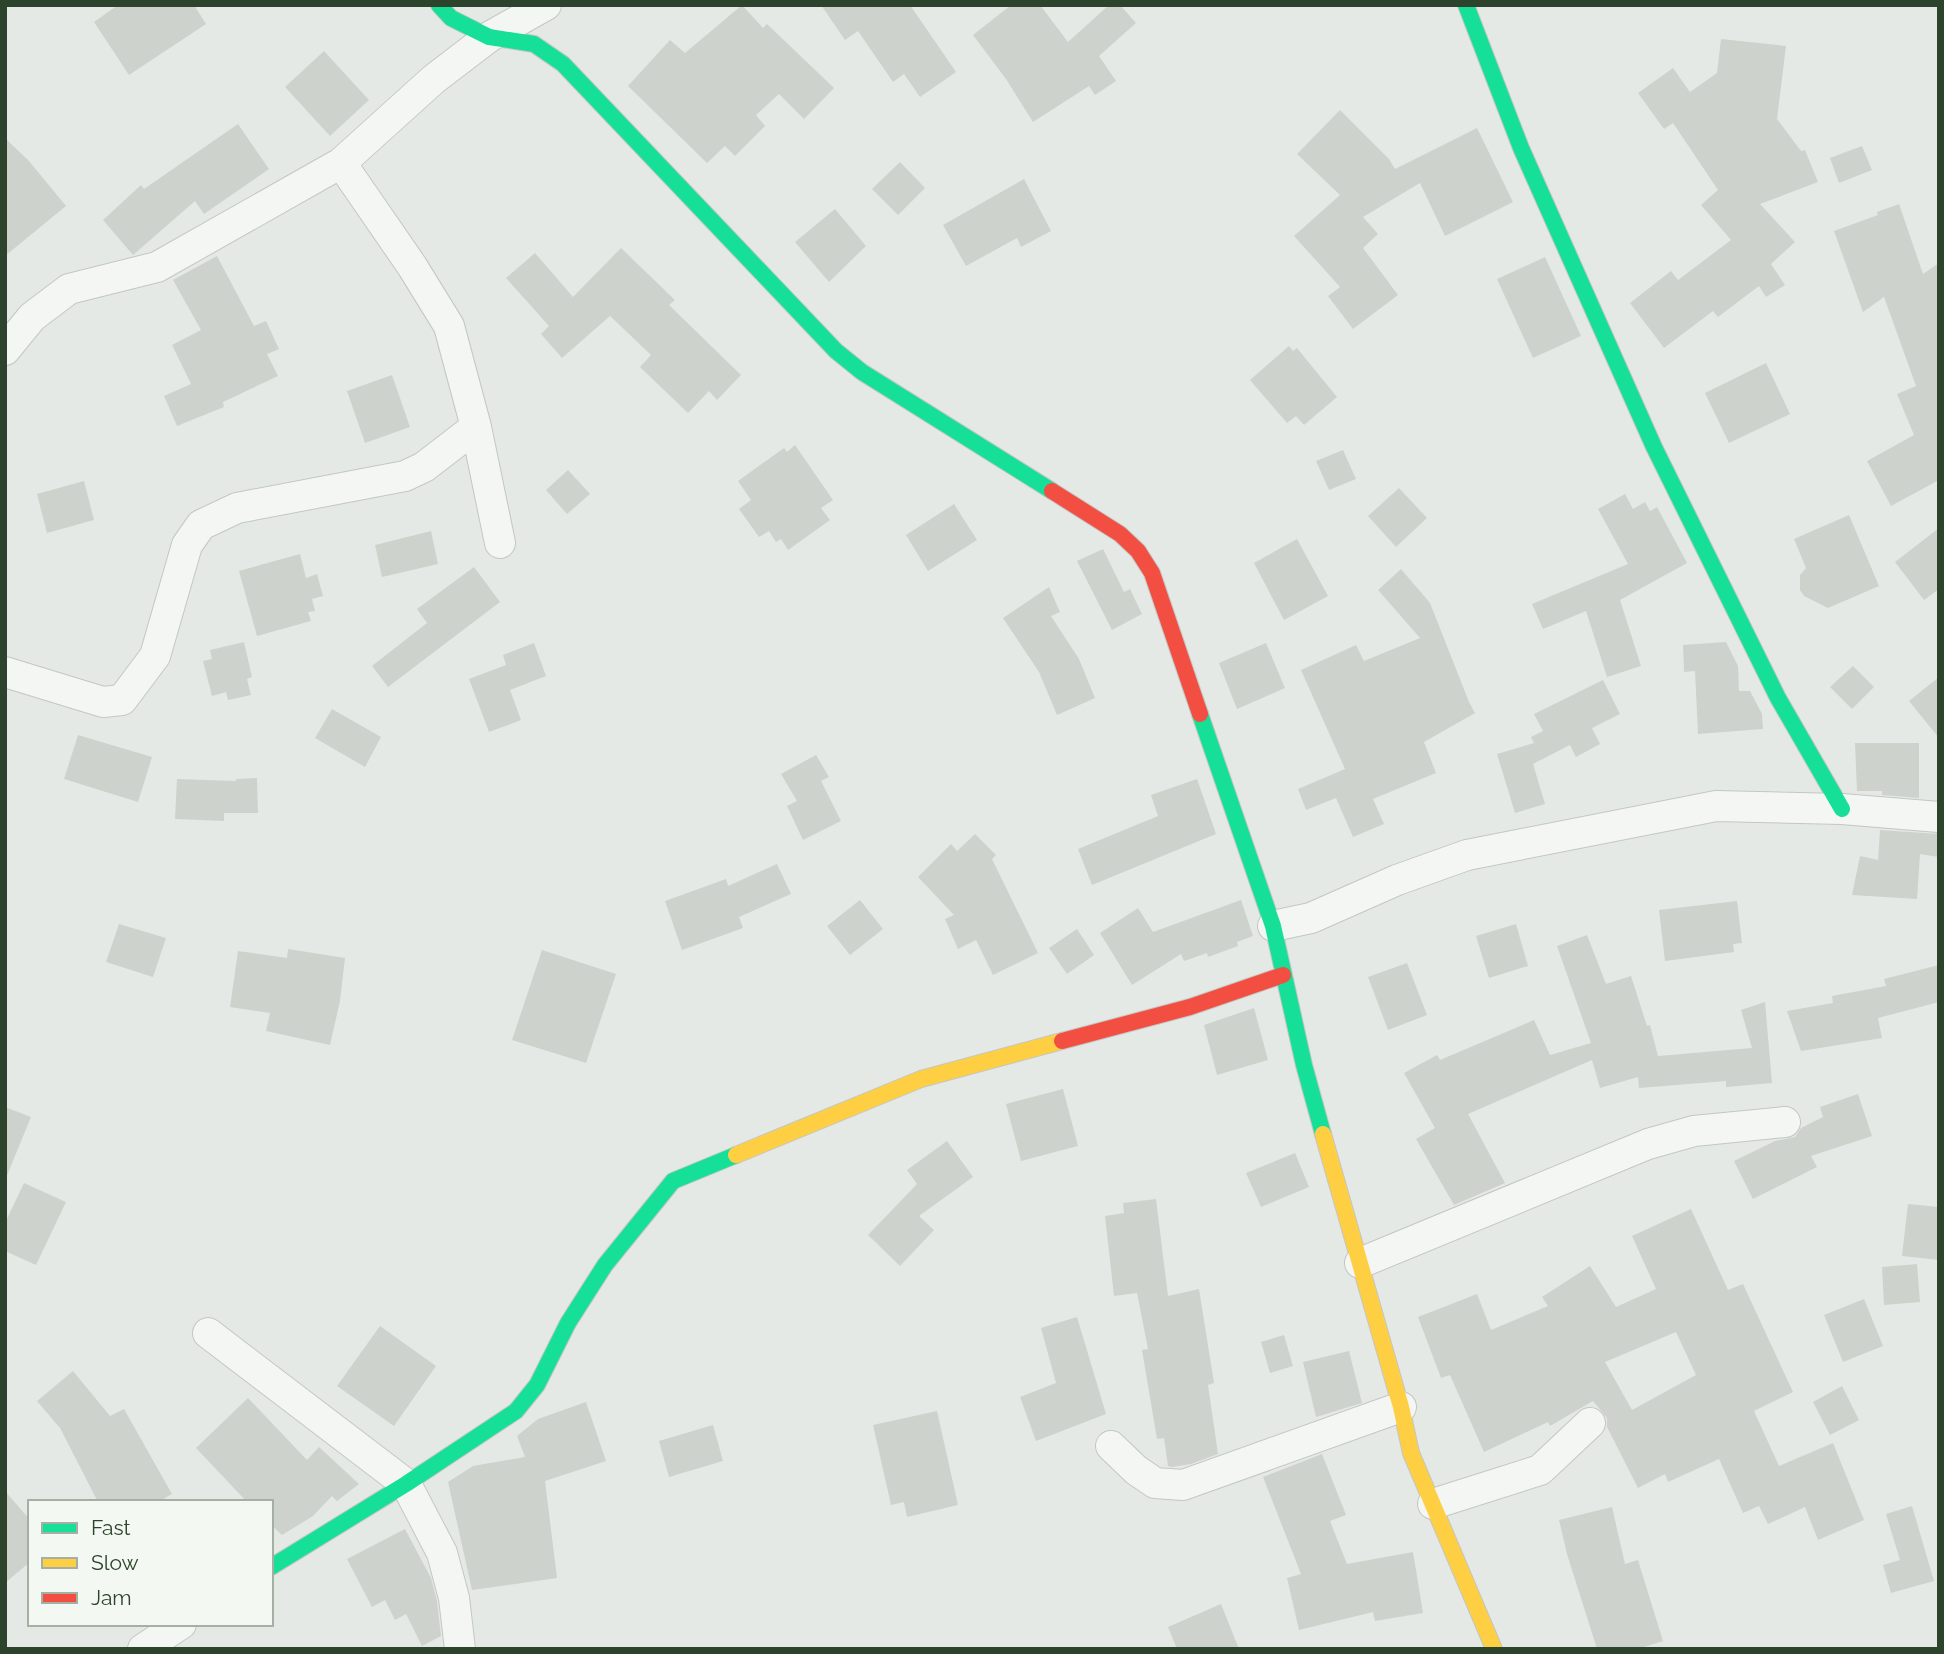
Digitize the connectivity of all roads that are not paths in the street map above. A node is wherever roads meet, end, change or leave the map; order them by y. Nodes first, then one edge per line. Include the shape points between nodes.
1 (439, 5) edge
2 (546, 5) edge
3 (1466, 5) edge
4 (489, 37) junction
5 (341, 163) junction
6 (5, 350) edge
7 (476, 427) junction
8 (500, 543) dead end
9 (5, 672) edge
10 (1842, 809) junction
11 (1939, 817) edge
12 (1273, 926) junction
13 (1283, 975) junction
14 (1785, 1122) dead end
15 (1360, 1263) junction
16 (208, 1333) dead end
17 (1401, 1407) junction
18 (1590, 1423) dead end
19 (1111, 1446) dead end
20 (406, 1484) junction
21 (1433, 1504) junction
22 (273, 1566) edge
23 (178, 1626) edge
24 (143, 1649) edge
25 (460, 1649) edge
26 (1494, 1649) edge

1 - 4 street via 451,18
2 - 4 street
3 - 10 street via 1521,148 1654,447 1778,698
4 - 5 street via 433,79
4 - 12 street via 534,44 563,64 836,351 1109,527 1138,551 1166,610
5 - 6 street via 157,267 69,289 32,317
5 - 7 street via 450,326
7 - 8 street
7 - 9 street via 405,476 237,508 201,525 187,545 155,656 122,700 103,702
10 - 11 street
10 - 12 street via 1716,806 1532,841 1467,855 1311,918
12 - 13 street
13 - 15 street
13 - 20 street via 1190,1007 921,1079 673,1181 605,1265 568,1323 537,1385 516,1411
14 - 15 street via 1695,1131 1648,1144
15 - 17 street
16 - 20 street
17 - 19 street via 1183,1485 1155,1483
17 - 21 street via 1411,1453
18 - 21 street via 1540,1470
20 - 22 street
20 - 25 street via 442,1553 454,1598
21 - 26 street
23 - 24 street

